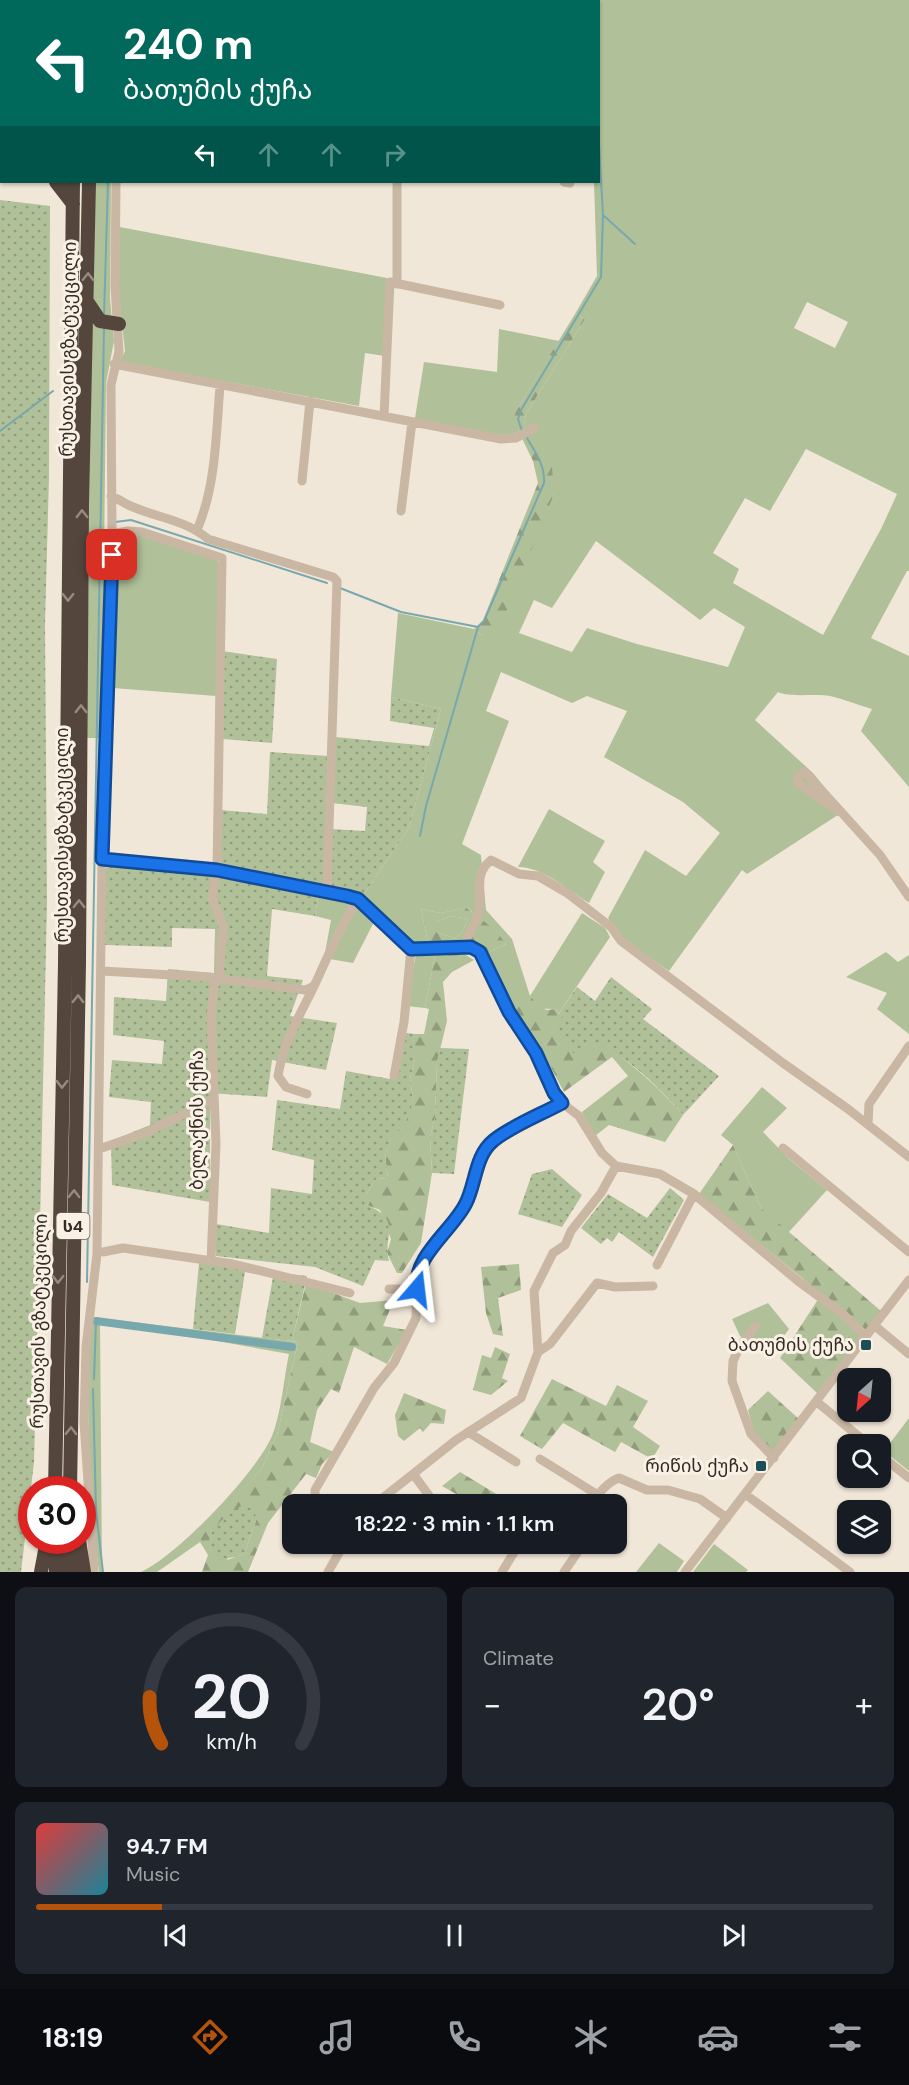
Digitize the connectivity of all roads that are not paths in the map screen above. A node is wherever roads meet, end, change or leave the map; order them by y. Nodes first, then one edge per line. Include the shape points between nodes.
1 (42, 0) edge
2 (52, 0) edge
3 (57, 183) edge
4 (73, 183) edge
5 (89, 183) edge
6 (116, 183) edge
7 (397, 183) edge
8 (73, 204) junction
9 (397, 284) junction
10 (87, 303) junction
11 (500, 305) dead end
12 (111, 322) junction
13 (87, 338) junction
14 (114, 364) junction
15 (220, 386) junction
16 (310, 400) junction
17 (384, 416) junction
18 (412, 422) junction
19 (534, 428) dead end
20 (302, 481) dead end
21 (111, 496) junction
22 (401, 511) dead end
23 (197, 530) junction
24 (112, 531) junction
25 (840, 812) junction
26 (102, 859) junction
27 (217, 870) junction
28 (331, 893) junction
29 (909, 897) edge
30 (358, 899) junction
31 (464, 946) junction
32 (411, 949) junction
33 (72, 963) junction
34 (102, 970) junction
35 (217, 979) junction
36 (314, 986) junction
37 (909, 1046) edge
38 (394, 1076) dead end
39 (307, 1094) dead end
40 (213, 1100) junction
41 (562, 1103) junction
42 (868, 1104) junction
43 (848, 1109) junction
44 (868, 1124) junction
45 (783, 1148) dead end
46 (99, 1149) junction
47 (909, 1157) edge
48 (616, 1166) junction
49 (694, 1194) junction
50 (103, 1252) dead end
51 (909, 1252) edge
52 (210, 1261) junction
53 (657, 1265) dead end
54 (909, 1280) edge
55 (653, 1286) dead end
56 (389, 1289) dead end
57 (417, 1289) junction
58 (350, 1293) dead end
59 (756, 1326) dead end
60 (875, 1326) junction
61 (866, 1337) junction
62 (538, 1352) junction
63 (909, 1354) edge
64 (817, 1402) junction
65 (468, 1432) junction
66 (856, 1434) edge
67 (774, 1458) junction
68 (540, 1459) dead end
69 (516, 1462) dead end
70 (891, 1464) edge
71 (414, 1475) junction
72 (54, 1476) edge
73 (71, 1476) edge
74 (909, 1478) edge
75 (315, 1494) edge
76 (388, 1494) edge
77 (428, 1494) edge
78 (588, 1494) edge
79 (601, 1494) edge
80 (746, 1494) junction
81 (727, 1518) junction
82 (44, 1554) edge
83 (56, 1554) edge
84 (70, 1554) edge
85 (81, 1554) edge
86 (335, 1554) edge
87 (513, 1554) edge
88 (576, 1554) edge
89 (41, 1572) edge
90 (56, 1572) edge
91 (70, 1572) edge
92 (84, 1572) edge
93 (94, 1572) edge
94 (328, 1572) edge
95 (502, 1572) edge
96 (564, 1572) edge
97 (685, 1572) edge
98 (850, 1572) edge

1 - 2 street
3 - 8 highway
4 - 8 highway, რუსთავის გზატკეცილი
10 -> 5 highway, რუსთავის გზატკეცილი
6 - 12 street
7 - 9 street
8 -> 33 highway, რუსთავის გზატკეცილი
9 - 11 street
9 - 17 street via 390,282
10 - 12 highway
10 - 13 highway, რუსთავის გზატკეცილი
12 - 13 highway
12 - 14 street via 119,351
33 -> 13 highway, რუსთავის გზატკეცილი
14 - 15 street
14 - 21 street
15 - 16 street
15 - 23 street via 206,510
16 - 17 street
16 - 20 street
17 - 18 street
18 - 19 street via 501,439 516,438
18 - 22 street
21 - 23 street
21 - 24 street
23 - 28 street via 208,539 337,581 327,888
24 - 26 street
24 - 27 street, ბელაქნის ქუჩა via 142,532 222,558
25 - 25 street via 797,782 798,776 805,772
25 - 29 street via 880,855
26 - 27 street
26 - 34 street
27 - 28 street
27 - 35 street, ბელაქნის ქუჩა via 213,897 223,925
28 - 30 street
30 - 32 street
30 - 36 street
31 - 32 street
31 - 41 street via 480,952 509,1012
31 - 43 street via 478,914 479,875 485,864 491,860 519,874 538,876 567,893 611,927 621,941
32 - 38 street
33 -> 72 highway, რუსთავის გზატკეცილი / ს4
73 -> 33 highway, რუსთავის გზატკეცილი / ს4
34 - 35 street
34 - 46 street
35 - 36 street via 304,990
35 - 40 street, ბელაქნის ქუჩა via 211,1016
36 - 39 street via 294,1021 278,1076 286,1087
37 - 42 street
40 - 46 street via 145,1133
40 - 52 street, ბელაქნის ქუჩა via 216,1144
41 - 48 street via 579,1116 602,1153
41 - 57 street via 493,1141 480,1159 466,1203 423,1263 417,1275
42 - 43 street
42 - 44 street
43 - 44 street
44 - 47 street
45 - 51 street
46 - 93 street via 97,1254 86,1347 84,1422
48 - 49 street via 660,1174
48 - 62 street via 601,1193 570,1231 565,1245 553,1253 540,1276 534,1291
49 - 53 street
49 - 61 street
50 - 52 street via 123,1248
52 - 58 street
54 - 60 street
55 - 62 street via 615,1287 597,1283 550,1344
56 - 57 street
57 - 75 street via 416,1318 394,1363 374,1388
59 - 67 street via 740,1346 731,1369 750,1434
60 - 61 street
60 - 63 street
61 - 64 street
62 - 65 street via 521,1398
64 - 66 street
64 - 67 street
65 - 69 street
65 - 71 street
67 - 80 street
68 - 78 street
70 - 74 street
71 - 76 street
71 - 77 street
79 - 81 street via 620,1478 647,1490 668,1490 700,1499
80 - 81 street
80 - 98 street
81 - 97 street
82 - 89 highway
83 - 90 highway
84 - 91 highway
85 - 92 highway
86 - 94 street
87 - 95 street
88 - 96 street

